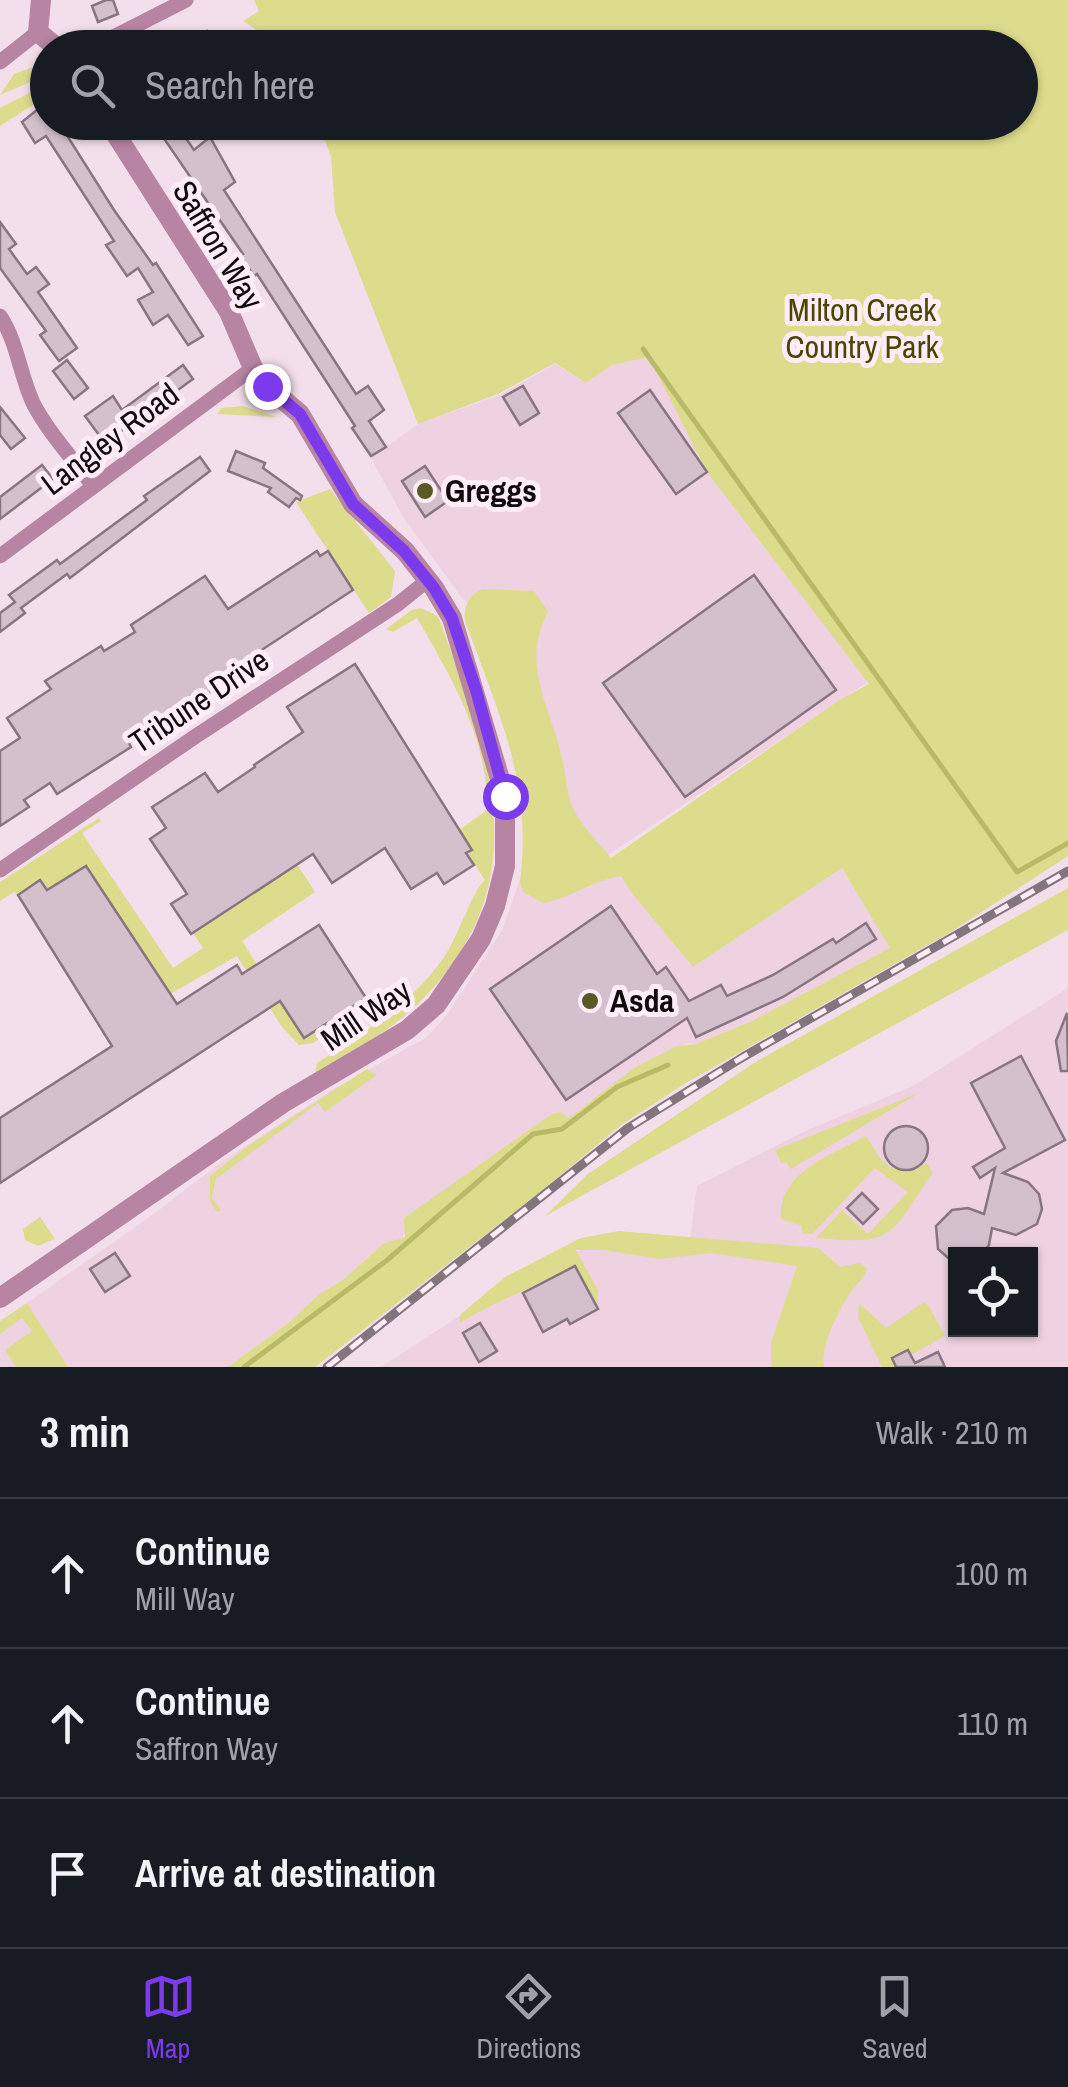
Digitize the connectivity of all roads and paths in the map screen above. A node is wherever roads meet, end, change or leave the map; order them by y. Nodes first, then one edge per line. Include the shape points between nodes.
1 (41, 0) edge
2 (186, 0) edge
3 (38, 30) edge
4 (127, 30) edge
5 (30, 38) edge
6 (0, 62) edge
7 (119, 140) edge
8 (0, 316) edge
9 (252, 368) junction
10 (93, 486) junction
11 (0, 556) edge
12 (428, 580) junction
13 (0, 870) edge
14 (0, 1298) edge

1 - 3 street
2 - 4 street
5 - 6 street
7 - 9 street, Saffron Way via 229,312
8 - 10 street via 36,408
9 - 10 street, Langley Road
9 - 12 street, Saffron Way via 300,414 353,504
10 - 11 street, Langley Road
12 - 13 street, Tribune Drive
12 - 14 street, Mill Way via 452,618 505,796 505,866 481,939 436,1004 407,1030 283,1104

